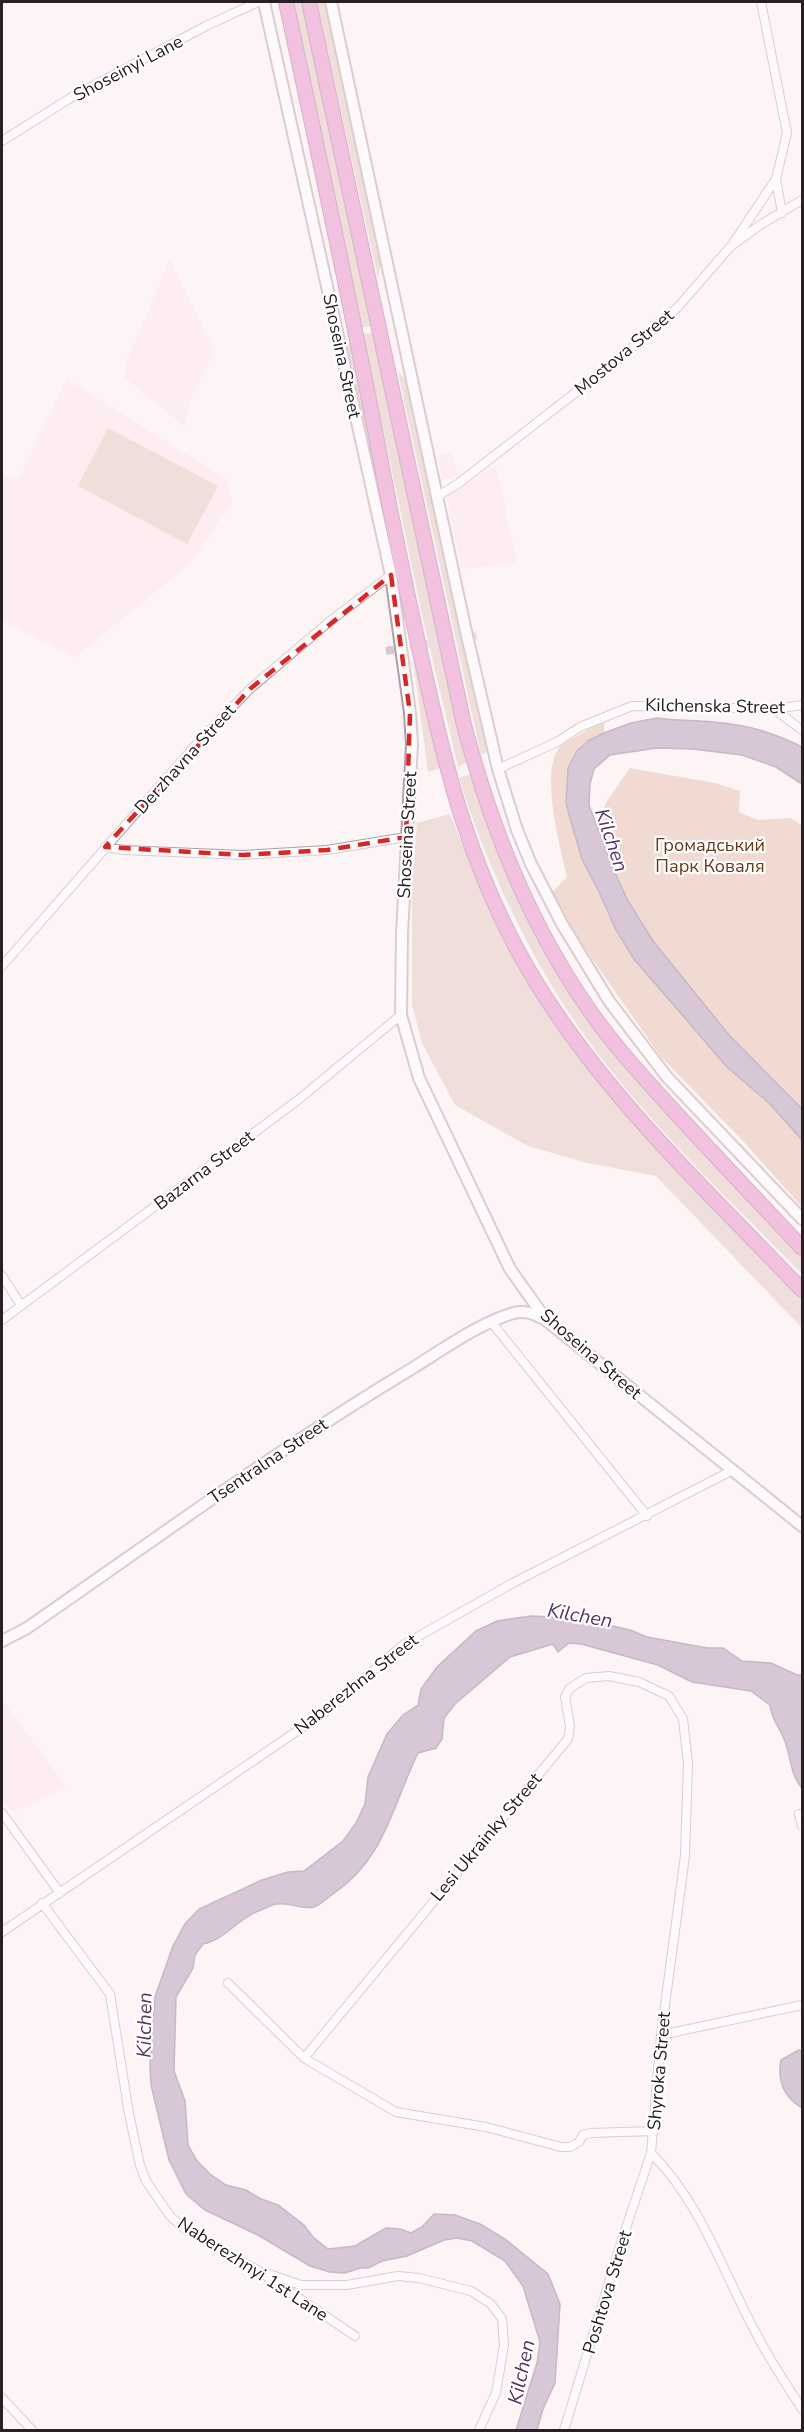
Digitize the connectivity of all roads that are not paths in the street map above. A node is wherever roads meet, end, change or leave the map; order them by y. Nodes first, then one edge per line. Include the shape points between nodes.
1 (258, 2) edge
2 (264, 2) edge
3 (286, 2) edge
4 (309, 2) edge
5 (331, 2) edge
6 (761, 2) edge
7 (2, 141) edge
8 (776, 179) junction
9 (802, 200) edge
10 (783, 213) junction
11 (730, 247) junction
12 (438, 496) junction
13 (391, 575) junction
14 (802, 705) edge
15 (774, 708) junction
16 (802, 730) edge
17 (498, 769) junction
18 (406, 837) junction
19 (105, 847) junction
20 (2, 966) edge
21 (401, 1015) junction
22 (802, 1219) edge
23 (802, 1248) edge
24 (2, 1276) edge
25 (802, 1290) edge
26 (21, 1305) junction
27 (2, 1320) edge
28 (547, 1321) junction
29 (492, 1323) junction
30 (733, 1470) junction
31 (646, 1515) junction
32 (802, 1526) edge
33 (2, 1641) edge
34 (669, 1696) joint
35 (2, 1813) edge
36 (799, 1814) dead end
37 (802, 1826) edge
38 (60, 1893) junction
39 (42, 1903) junction
40 (2, 1932) edge
41 (228, 1983) dead end
42 (802, 2005) edge
43 (661, 2034) junction
44 (304, 2058) junction
45 (654, 2131) junction
46 (651, 2153) junction
47 (260, 2271) junction
48 (355, 2336) dead end
49 (2, 2398) edge
50 (802, 2409) edge
51 (32, 2430) edge
52 (479, 2430) edge
53 (564, 2430) edge

1 - 7 street, Shoseinyi Lane via 72,97
2 - 13 street, Shoseina Street
3 - 25 highway via 417,639 453,793 478,865 519,954 591,1062 622,1100
4 - 23 highway via 464,725 479,783 505,853 545,938 590,1011 642,1076
5 - 12 street
6 - 8 street via 787,134
8 - 10 street
8 - 11 street
9 - 10 street, Mostova Street
10 - 11 street, Mostova Street
11 - 12 street, Mostova Street via 678,307 620,358
12 - 17 street
13 - 18 street, Shoseina Street via 412,744
13 - 19 street, Derzhavna Street via 250,689
14 - 15 street, Kilchenska Street
15 - 16 street
15 - 17 street, Kilchenska Street via 632,706 580,727
17 - 22 street via 531,864 609,1001 667,1077
18 - 19 street via 327,850 243,855
18 - 21 street, Shoseina Street
19 - 20 street, Derzhavna Street
21 - 26 street, Bazarna Street via 298,1100
21 - 28 street, Shoseina Street via 419,1078 460,1168 510,1269
24 - 26 street
26 - 27 street, Bazarna Street
28 - 29 street, Tsentralna Street via 532,1313 515,1313
28 - 30 street, Shoseina Street
29 - 31 street
29 - 33 street, Tsentralna Street via 255,1468 27,1628
30 - 31 street, Naberezhna Street
30 - 32 street, Shoseina Street
31 - 38 street, Naberezhna Street via 403,1645 325,1712
34 - 43 street, Shyroka Street via 683,1719 688,1763 685,1857
34 - 44 street, Lesi Ukrainky Street via 639,1682 609,1676 586,1678 570,1688 565,1697 568,1738
35 - 38 street
36 - 37 street
38 - 39 street, Naberezhna Street
39 - 40 street, Naberezhna Street
39 - 47 street, Naberezhnyi 1st Lane via 110,1994 129,2114 146,2181 170,2216 185,2229
41 - 44 street
42 - 43 street
43 - 45 street, Shyroka Street
44 - 45 street via 396,2112 486,2127 550,2145 570,2148 583,2135 591,2133
45 - 46 street, Shyroka Street
46 - 50 street, Shyroka Street via 672,2174 698,2215 757,2336
46 - 53 street, Poshtova Street
47 - 48 street, Naberezhnyi 1st Lane
47 - 52 street via 301,2284 347,2284 398,2276 419,2278 471,2291 492,2304 502,2319 504,2346 496,2393
49 - 51 street

